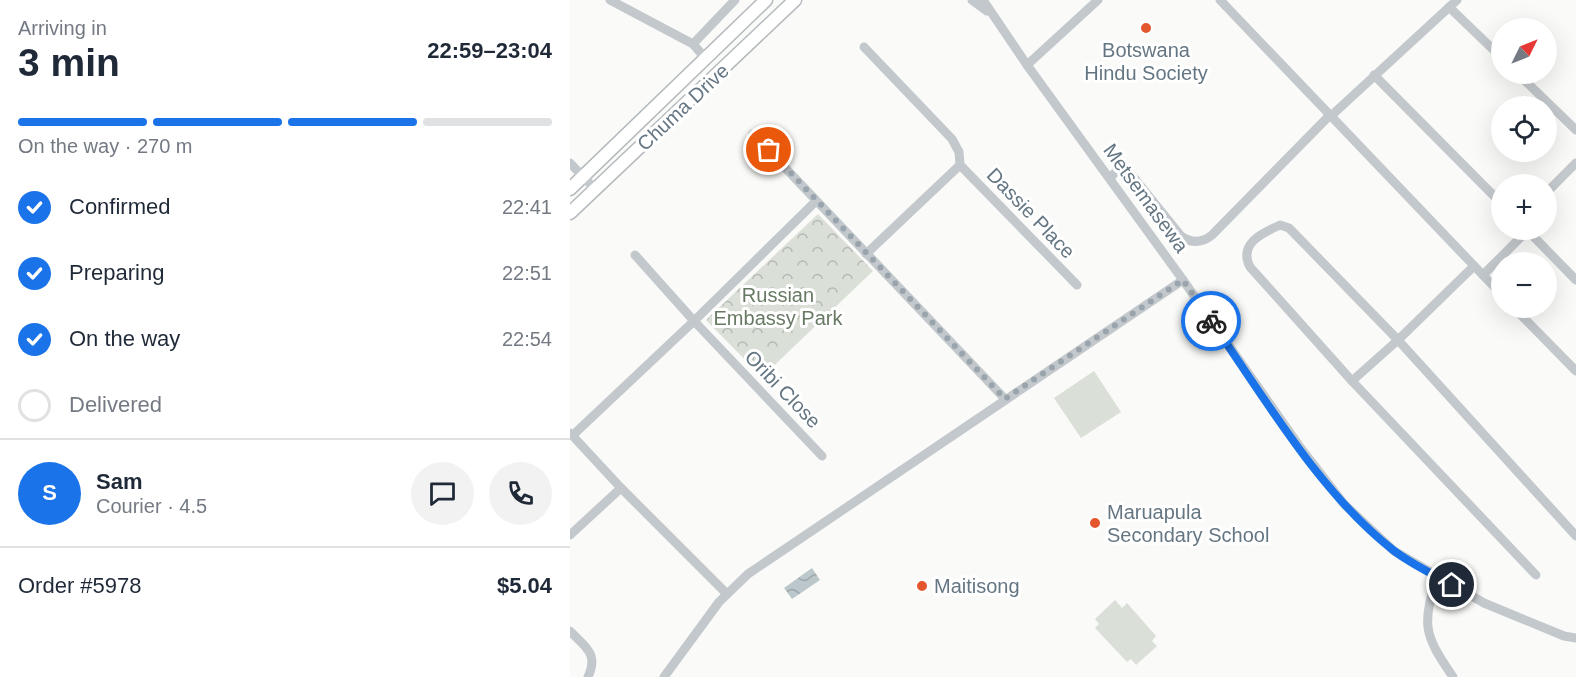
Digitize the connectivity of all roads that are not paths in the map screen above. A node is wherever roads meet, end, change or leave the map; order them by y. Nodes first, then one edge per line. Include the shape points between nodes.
1 (610, 0) edge
2 (735, 0) edge
3 (766, 0) edge
4 (795, 0) edge
5 (972, 0) edge
6 (983, 0) edge
7 (1098, 0) edge
8 (1220, 0) edge
9 (1453, 3) edge
10 (991, 14) junction
11 (693, 44) junction
12 (1491, 46) edge
13 (864, 47) dead end
14 (706, 60) junction
15 (1027, 65) junction
16 (1374, 75) junction
17 (1528, 84) edge
18 (1331, 115) junction
19 (1576, 130) edge
20 (753, 134) dead end
21 (570, 163) edge
22 (1576, 163) edge
23 (960, 165) junction
24 (583, 177) junction
25 (1110, 178) junction
26 (1557, 182) edge
27 (570, 189) edge
28 (595, 189) junction
29 (1491, 193) edge
30 (816, 201) junction
31 (570, 213) edge
32 (1517, 240) edge
33 (1537, 240) edge
34 (866, 254) junction
35 (635, 255) dead end
36 (1474, 266) junction
37 (1483, 275) junction
38 (1183, 280) junction
39 (1576, 280) edge
40 (1491, 283) edge
41 (1077, 285) dead end
42 (1524, 318) edge
43 (694, 321) junction
44 (1398, 340) junction
45 (1576, 371) edge
46 (1352, 381) junction
47 (1005, 399) junction
48 (571, 434) edge
49 (822, 456) dead end
50 (621, 488) junction
51 (570, 534) edge
52 (1576, 536) edge
53 (1536, 575) dead end
54 (1437, 576) junction
55 (726, 593) junction
56 (570, 631) edge
57 (1576, 638) edge
58 (588, 677) edge
59 (664, 677) edge
60 (1453, 677) edge

1 - 11 street
2 - 11 street
3 - 14 main road, Chuma Drive
4 - 28 main road, Chuma Drive
5 - 10 street, Metsemasewa
6 - 10 street, Metsemasewa
7 - 15 street
8 - 18 street
9 - 12 street
9 - 16 street
10 - 15 street, Metsemasewa
11 - 14 street
13 - 23 street via 952,139
14 - 24 main road, Chuma Drive
15 - 25 street, Metsemasewa
16 - 18 street
16 - 29 street
17 - 19 street
18 - 25 street via 1204,241 1181,236 1123,164
18 - 36 street
20 - 30 street
21 - 24 street
22 - 26 street
23 - 34 street
23 - 41 street, Dassie Place
24 - 27 main road, Chuma Drive
24 - 28 street
25 - 38 street, Metsemasewa
28 - 31 main road, Chuma Drive
30 - 34 street
30 - 43 street
32 - 37 street
33 - 39 street
34 - 47 street
35 - 43 street, Oribi Close
36 - 37 street
36 - 44 street
37 - 40 street
38 - 47 street
38 - 54 street, Metsemasewa via 1299,447 1344,504 1394,551
42 - 45 street
43 - 48 street
43 - 49 street, Oribi Close
44 - 46 street
44 - 46 street via 1289,228 1280,225 1255,239 1247,249 1250,267
44 - 52 street
46 - 53 street
47 - 55 street via 748,574
48 - 50 street
50 - 51 street
50 - 55 street
54 - 57 street, Metsemasewa via 1484,603
54 - 60 street via 1428,628
55 - 59 street
56 - 58 street via 591,653 593,662

